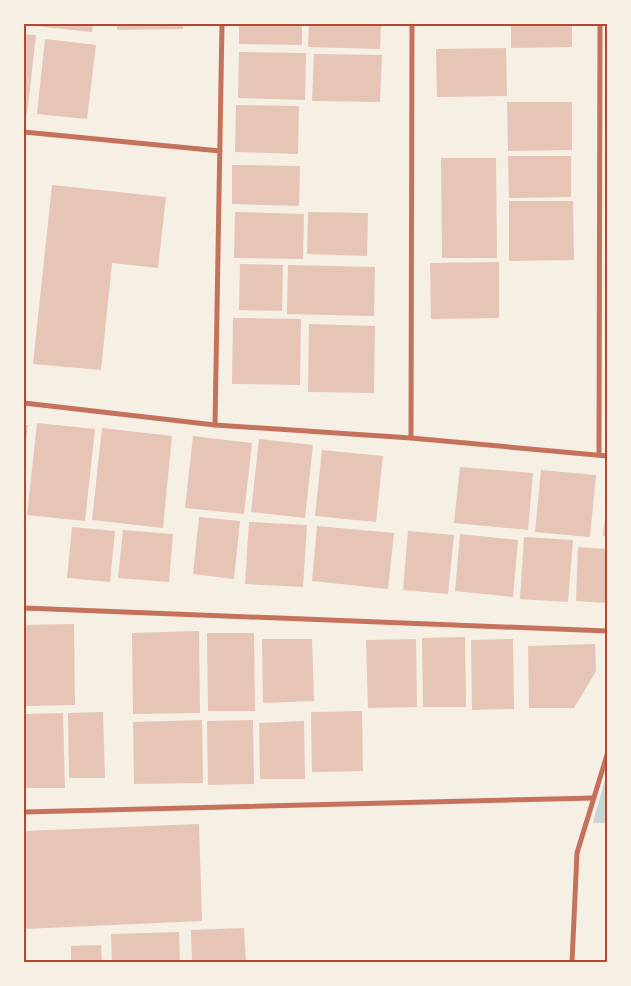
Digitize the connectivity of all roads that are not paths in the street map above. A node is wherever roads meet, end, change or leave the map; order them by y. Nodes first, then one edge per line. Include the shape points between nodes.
1 (222, 24) edge
2 (412, 24) edge
3 (600, 24) edge
4 (24, 132) edge
5 (220, 151) junction
6 (24, 403) edge
7 (215, 425) junction
8 (411, 438) junction
9 (599, 455) junction
10 (607, 456) edge
11 (24, 608) edge
12 (607, 631) edge
13 (607, 754) edge
14 (606, 766) edge
15 (593, 798) junction
16 (24, 812) edge
17 (572, 962) edge

1 - 5 street
2 - 8 street
3 - 9 street
4 - 5 street
5 - 7 street
6 - 7 street
7 - 8 street
8 - 9 street
9 - 10 street
11 - 12 street
13 - 14 street
14 - 15 street
15 - 16 street
15 - 17 street via 577,853

